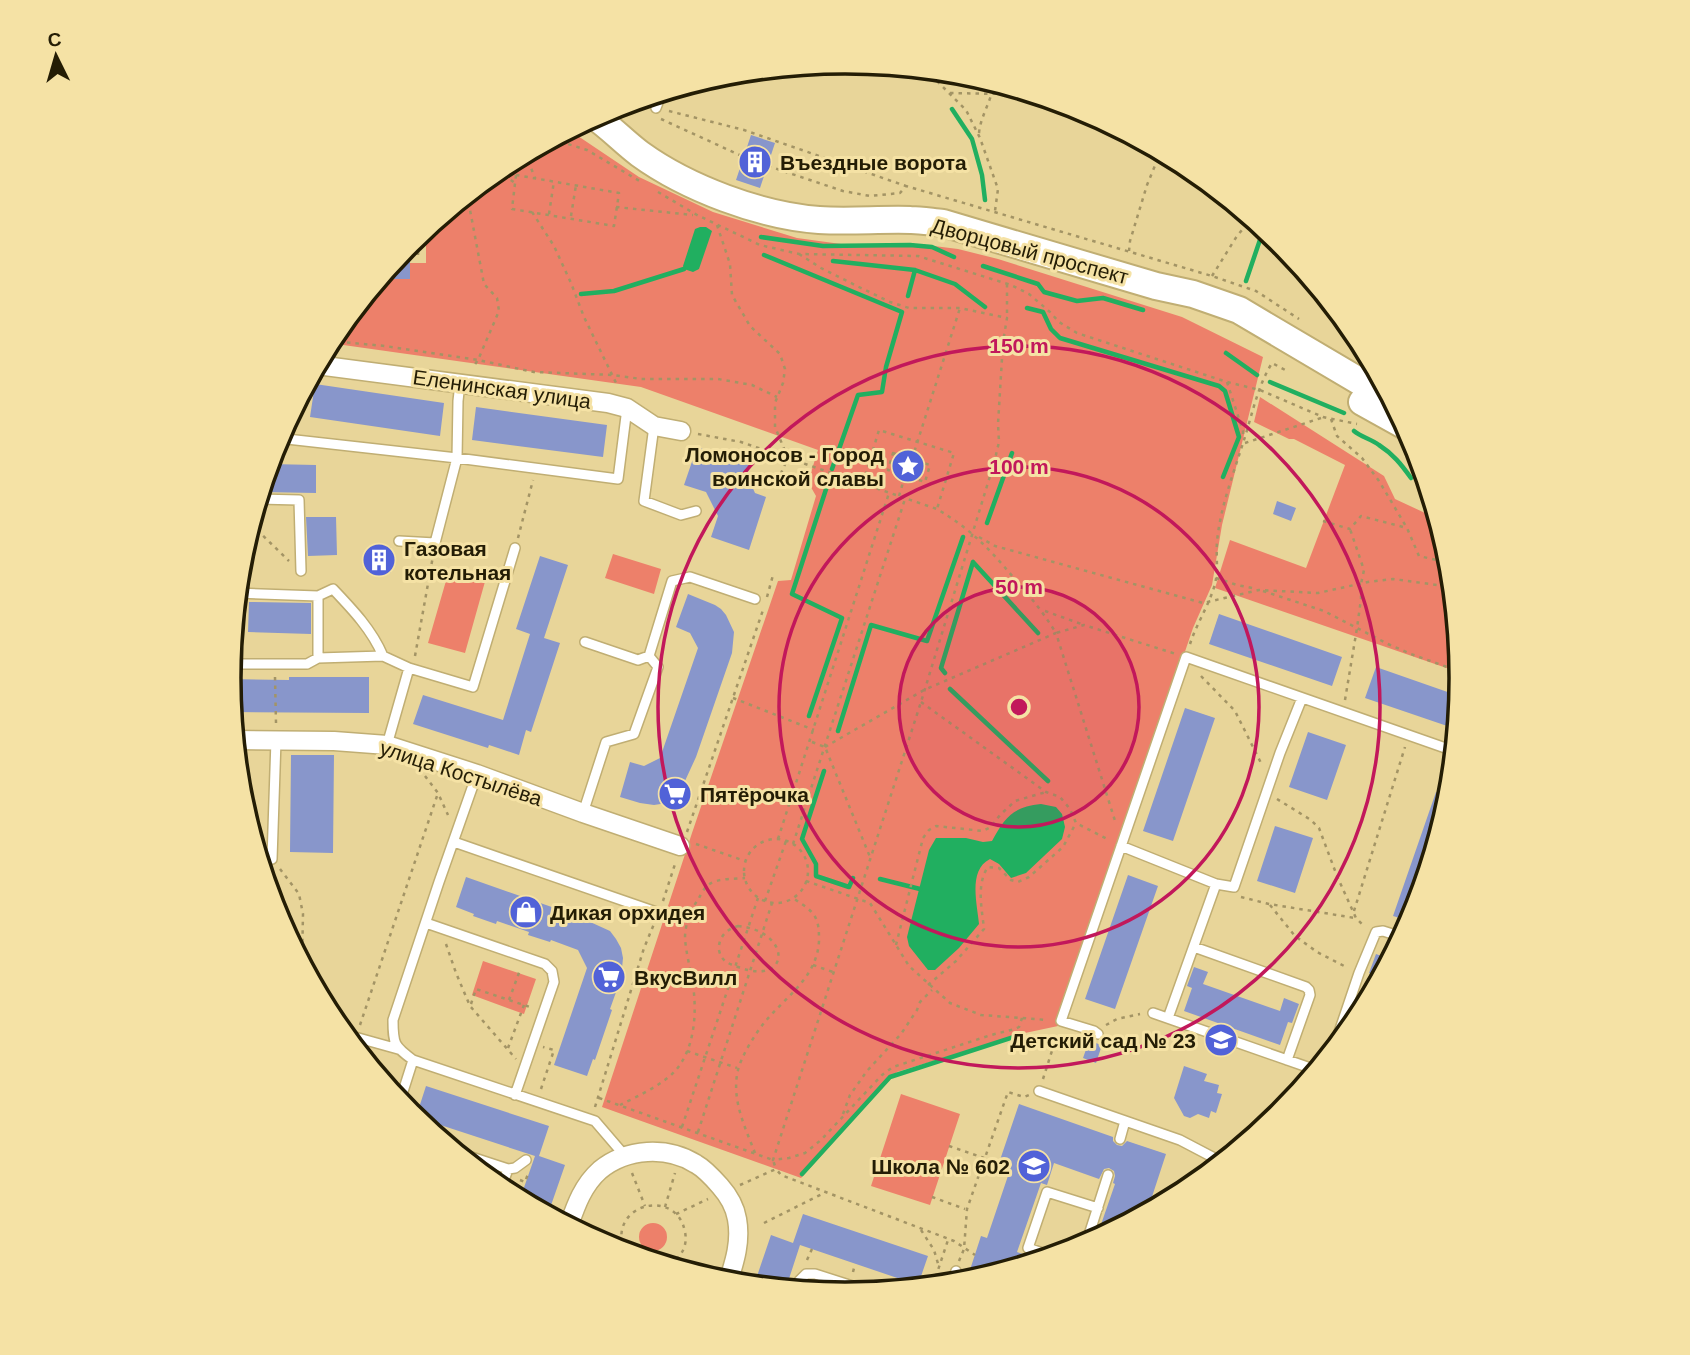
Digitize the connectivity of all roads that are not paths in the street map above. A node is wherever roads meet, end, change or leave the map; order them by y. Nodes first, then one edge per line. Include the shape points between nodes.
1 (658, 104) edge
2 (656, 108) road end
3 (604, 124) edge
4 (1156, 286) junction
5 (328, 366) edge
6 (460, 383) junction
7 (1377, 391) edge
8 (627, 408) junction
9 (1390, 417) edge
10 (654, 426) junction
11 (681, 431) road end
12 (290, 439) edge
13 (457, 458) junction
14 (268, 499) edge
15 (696, 511) dead end
16 (399, 541) dead end
17 (515, 548) road end
18 (301, 571) dead end
19 (247, 593) edge
20 (318, 596) junction
21 (755, 599) dead end
22 (585, 642) dead end
23 (383, 656) junction
24 (649, 656) junction
25 (318, 658) junction
26 (241, 664) edge
27 (409, 668) junction
28 (1302, 698) junction
29 (276, 733) junction
30 (244, 738) edge
31 (387, 745) junction
32 (1445, 748) edge
33 (477, 774) junction
34 (583, 813) junction
35 (454, 842) junction
36 (686, 845) road end
37 (1122, 845) junction
38 (272, 859) road end
39 (1216, 884) junction
40 (659, 913) road end
41 (426, 923) junction
42 (1392, 934) edge
43 (1194, 947) junction
44 (1153, 1013) road end
45 (1168, 1018) junction
46 (1343, 1019) edge
47 (1096, 1033) road end
48 (362, 1039) edge
49 (398, 1049) junction
50 (413, 1060) junction
51 (1287, 1060) junction
52 (1306, 1067) edge
53 (404, 1090) edge
54 (1039, 1091) road end
55 (515, 1095) junction
56 (1125, 1121) junction
57 (1120, 1139) dead end
58 (625, 1156) junction
59 (1213, 1157) edge
60 (482, 1160) edge
61 (526, 1160) dead end
62 (508, 1169) junction
63 (1108, 1175) dead end
64 (505, 1177) edge
65 (1098, 1208) junction
66 (572, 1216) edge
67 (1091, 1229) edge
68 (1035, 1250) edge
69 (732, 1271) edge
70 (800, 1280) edge
71 (839, 1282) edge

1 - 2 lane
3 - 4 main road, Дворцовый проспект via 666,171 750,207 819,220 943,223
4 - 7 main road, Дворцовый проспект via 1239,310
4 - 9 main road, Дворцовый проспект via 1262,341
5 - 6 street, Еленинская улица
6 - 8 street, Еленинская улица
6 - 13 lane
8 - 10 street, Еленинская улица
8 - 13 lane via 618,479
10 - 11 street, Еленинская улица
10 - 15 lane via 644,501 681,515
12 - 13 lane
13 - 16 lane via 435,543
14 - 18 lane via 299,500
17 - 27 lane via 473,687
19 - 20 lane
20 - 23 lane via 333,589 356,612
20 - 25 lane
21 - 24 lane via 690,577 673,581
22 - 24 lane via 638,660
23 - 25 lane
23 - 27 lane
24 - 34 lane via 658,667 634,734 606,742
25 - 26 lane via 307,664
27 - 31 lane
28 - 32 lane
28 - 37 lane via 1186,657
28 - 39 lane via 1234,887
29 - 30 street, улица Костылёва
29 - 31 street, улица Костылёва
29 - 38 lane
31 - 33 street, улица Костылёва
33 - 34 street, улица Костылёва
33 - 35 lane
34 - 36 street, улица Костылёва
35 - 40 lane
35 - 41 lane
37 - 39 lane
37 - 47 lane via 1061,1021
39 - 43 lane
41 - 49 lane via 393,1020
41 - 55 lane via 545,964 552,971 554,982
42 - 46 lane via 1376,932
43 - 45 lane
43 - 51 lane via 1309,990
44 - 45 lane
45 - 51 lane
48 - 49 lane
49 - 50 lane
50 - 53 lane
50 - 55 lane
51 - 52 lane
54 - 56 lane
55 - 58 lane via 595,1121
56 - 57 lane
56 - 59 lane
58 - 66 street via 601,1169 587,1184
58 - 69 street via 646,1152 680,1157 712,1176 737,1218
60 - 62 lane
61 - 62 lane
62 - 64 lane
63 - 65 lane
65 - 67 lane
65 - 68 lane via 1047,1192 1028,1248
70 - 71 lane via 815,1273

